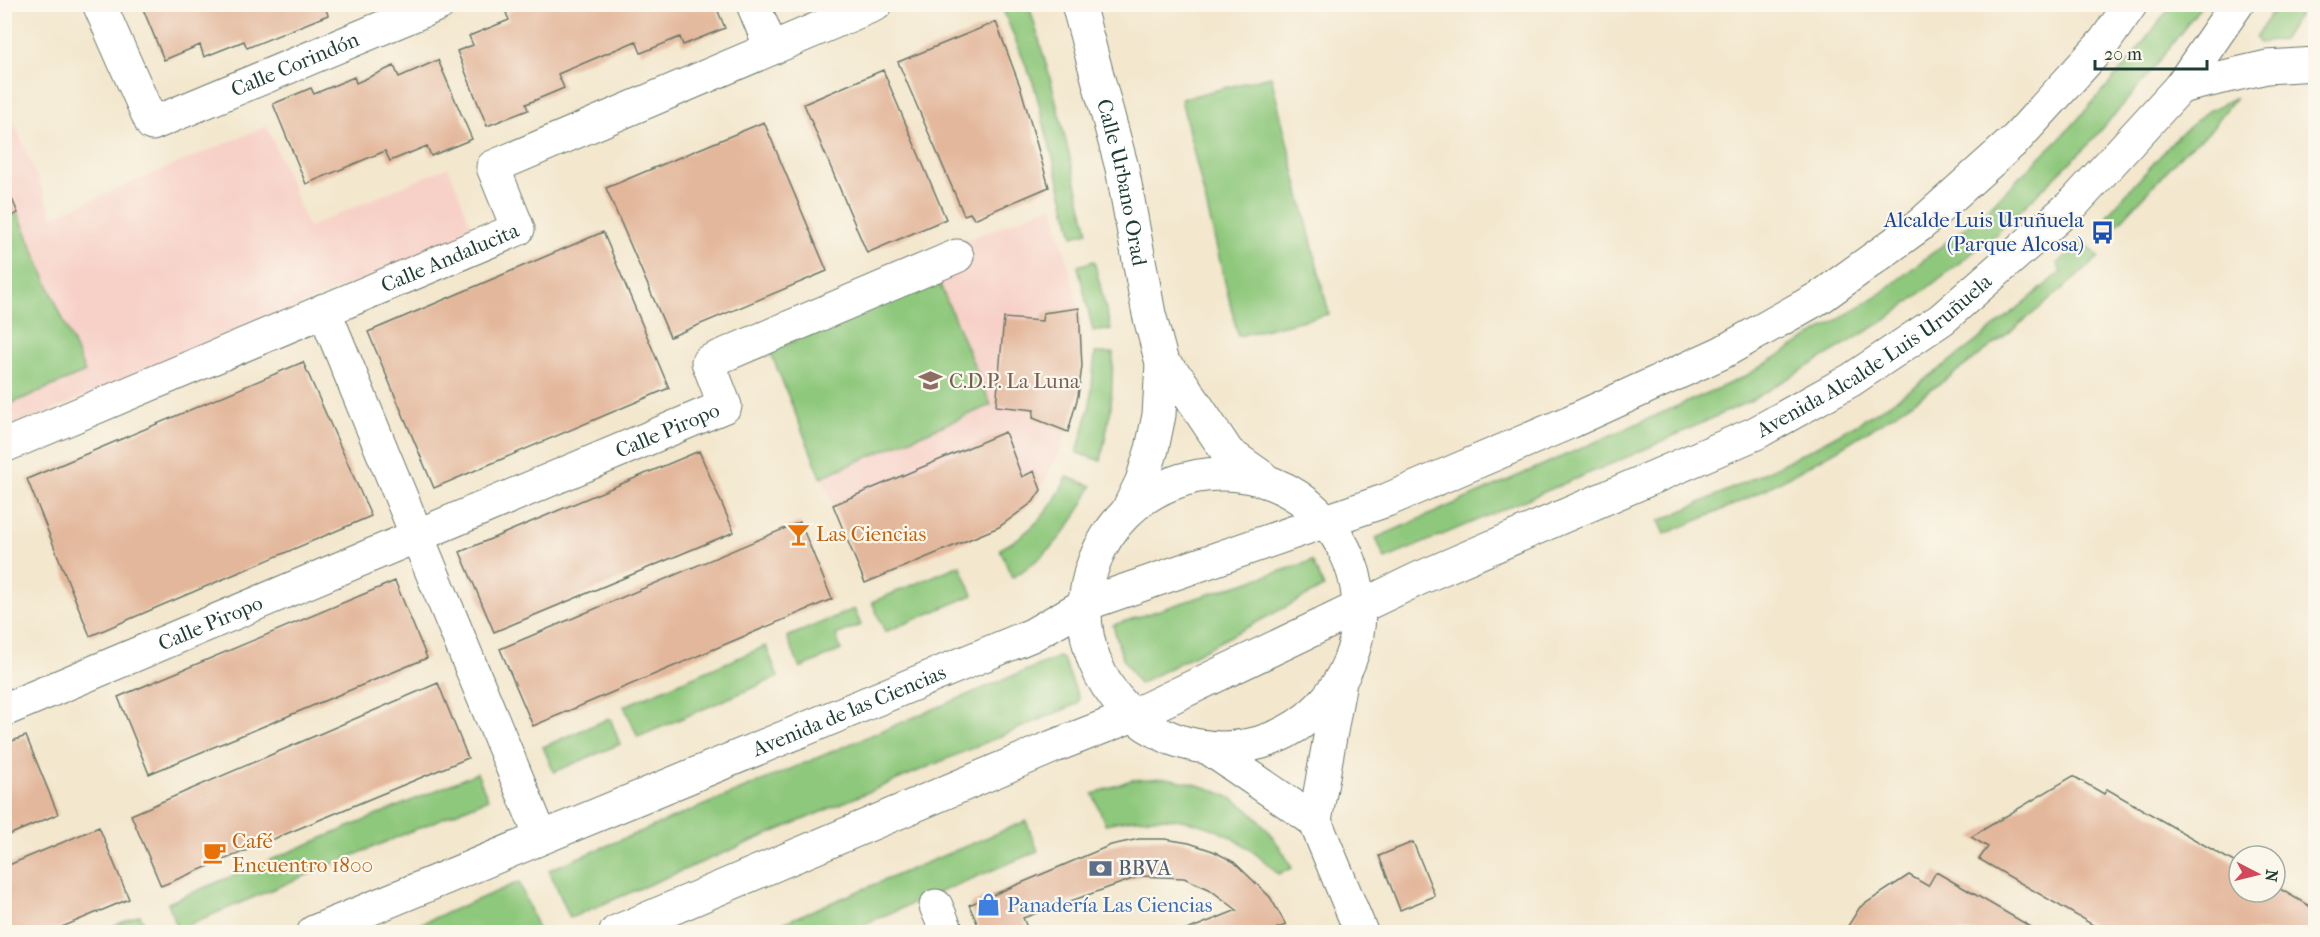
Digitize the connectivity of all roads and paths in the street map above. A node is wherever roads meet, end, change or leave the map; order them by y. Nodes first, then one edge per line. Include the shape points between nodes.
1 (99, 4) edge
2 (439, 4) edge
3 (753, 4) edge
4 (876, 4) edge
5 (1078, 4) edge
6 (2131, 4) edge
7 (2237, 4) edge
8 (771, 48) junction
9 (2316, 64) edge
10 (2180, 87) junction
11 (957, 256) dead end
12 (324, 310) junction
13 (1162, 363) junction
14 (4, 446) edge
15 (1268, 481) junction
16 (1125, 515) junction
17 (1324, 520) junction
18 (416, 536) junction
19 (1086, 604) junction
20 (1359, 609) junction
21 (1340, 681) junction
22 (4, 710) edge
23 (1134, 715) junction
24 (1207, 747) junction
25 (1315, 821) junction
26 (541, 837) junction
27 (314, 933) edge
28 (616, 933) edge
29 (1361, 933) edge

1 - 2 main road, Calle Corindón via 152,124
3 - 8 main road
4 - 8 main road, Calle Andalucita
5 - 13 main road, Calle Urbano Orad via 1122,168
6 - 17 main road, Avenida de las Ciencias via 2105,41 2017,138 1920,225 1822,296 1721,353 1570,422 1387,500
7 - 10 main road, Avenida Alcalde Luis Uruñuela
8 - 12 main road, Calle Andalucita via 493,166 518,229
9 - 10 main road via 2267,67
10 - 20 main road, Avenida Alcalde Luis Uruñuela via 2074,203 2012,260 1942,319 1851,380 1756,434 1418,579
11 - 18 main road, Calle Piropo via 708,362 725,406
12 - 14 main road, Calle Andalucita
12 - 18 main road
13 - 15 main road via 1180,381 1228,453
13 - 16 main road via 1159,415 1152,449
15 - 16 main road via 1222,473 1191,477 1148,496
15 - 17 main road via 1299,497
16 - 19 main road via 1100,550 1090,576
17 - 19 main road, Avenida de las Ciencias
17 - 20 main road via 1350,561
18 - 22 main road, Calle Piropo
18 - 26 main road
19 - 23 main road via 1090,645 1097,665 1107,684
19 - 26 main road, Avenida de las Ciencias via 1032,635
20 - 21 main road via 1356,639
20 - 23 main road
21 - 24 main road via 1315,711 1283,733 1246,746
21 - 25 main road
23 - 24 main road via 1168,736
23 - 28 main road
24 - 25 main road
25 - 29 main road
26 - 27 main road, Avenida de las Ciencias

